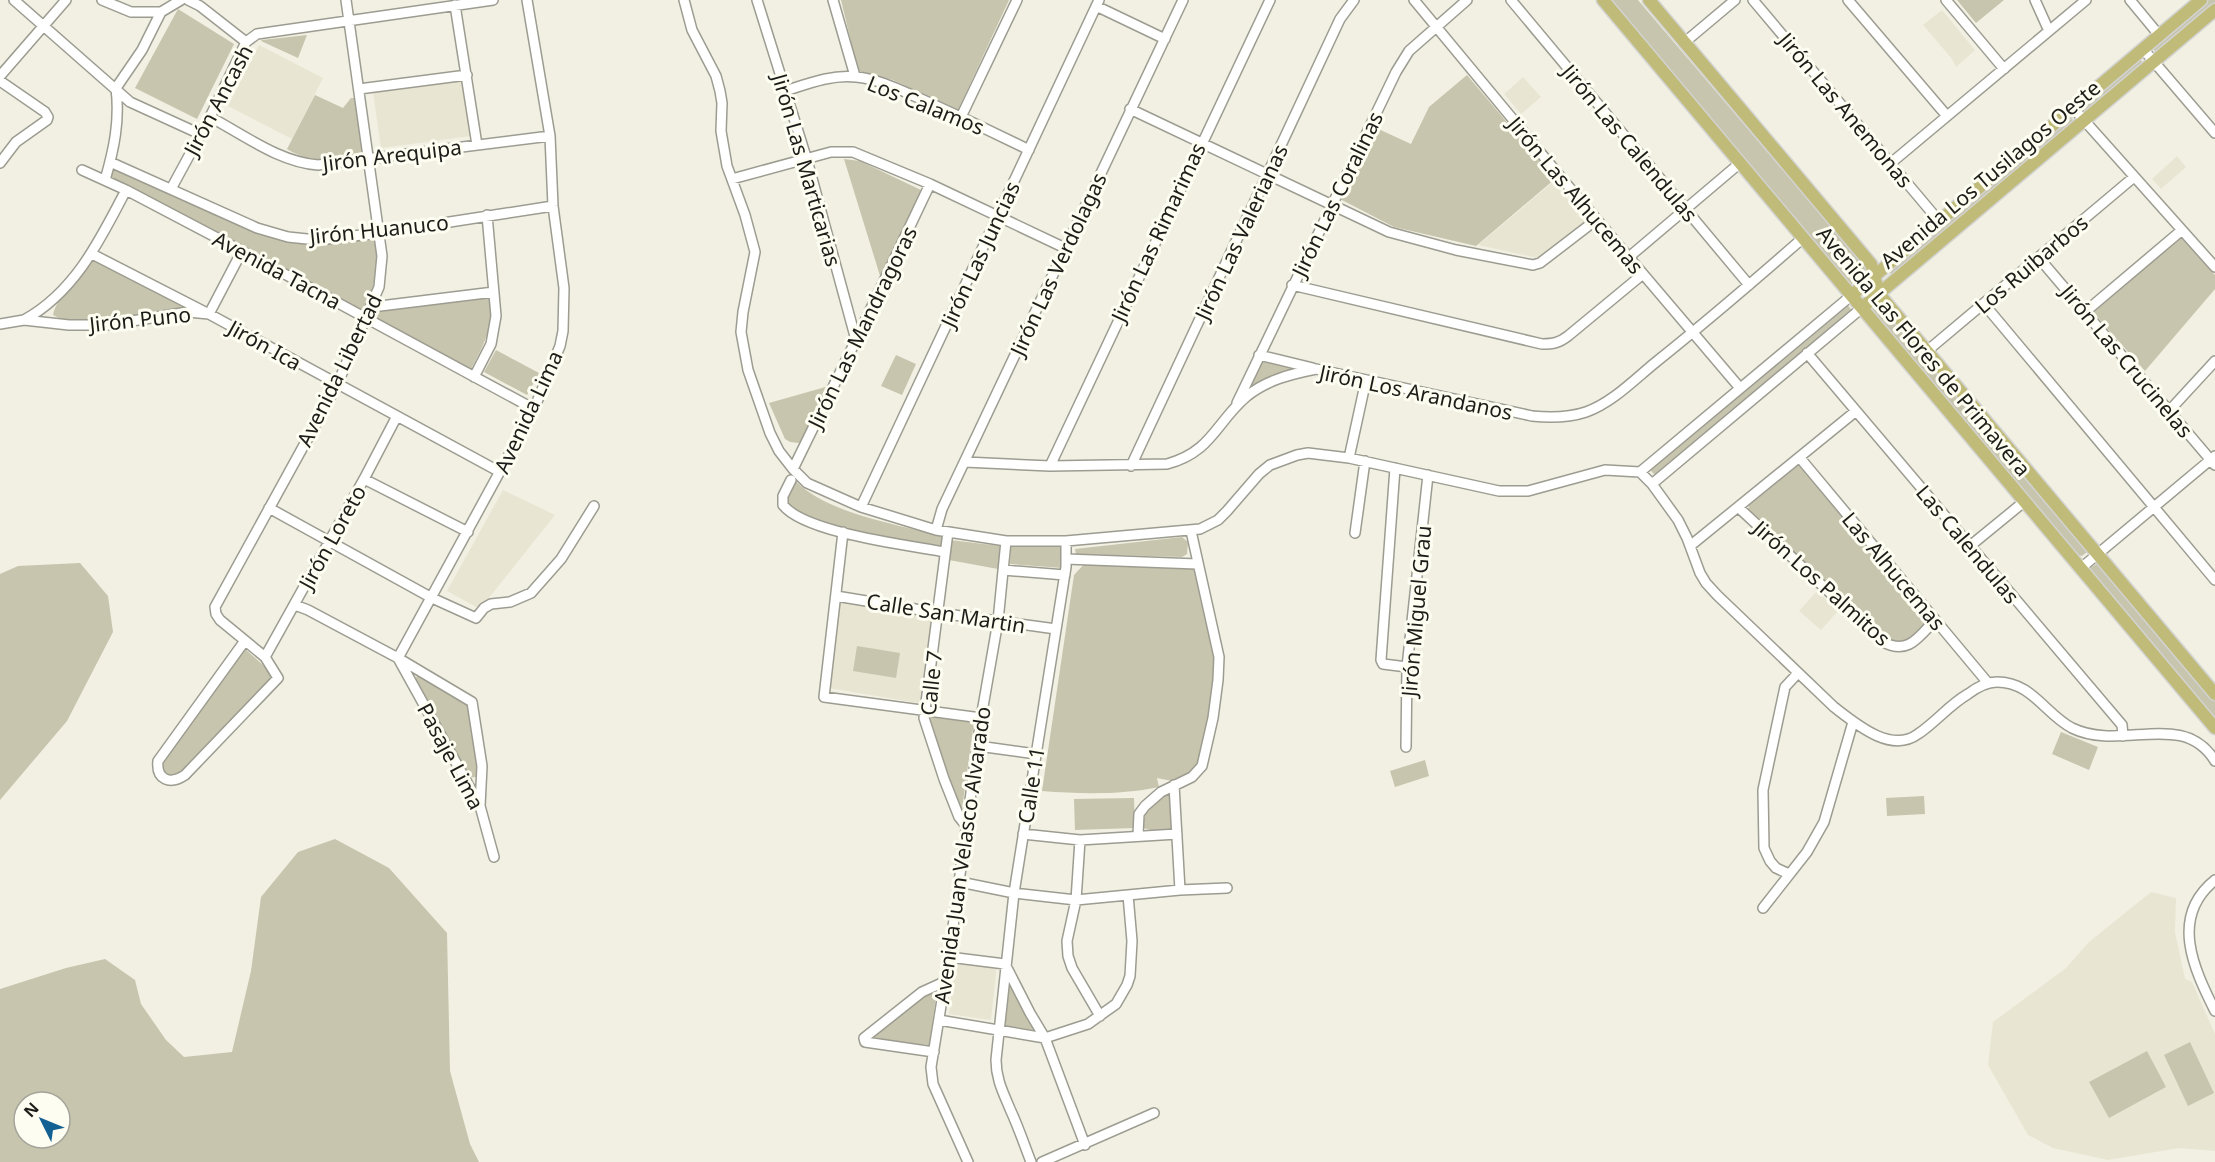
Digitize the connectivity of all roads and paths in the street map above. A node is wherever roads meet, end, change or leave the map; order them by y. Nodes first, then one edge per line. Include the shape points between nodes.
1 (14, 0) edge
2 (66, 0) edge
3 (102, 0) edge
4 (181, 0) edge
5 (188, 0) edge
6 (346, 0) edge
7 (493, 0) edge
8 (527, 0) edge
9 (684, 0) edge
10 (757, 0) edge
11 (833, 0) edge
12 (1017, 0) edge
13 (1183, 0) edge
14 (1270, 0) edge
15 (1354, 0) edge
16 (1414, 0) edge
17 (1467, 0) edge
18 (1511, 0) edge
19 (1603, 0) edge
20 (1649, 0) edge
21 (1735, 0) edge
22 (1753, 0) edge
23 (1848, 0) edge
24 (1946, 0) edge
25 (2035, 0) edge
26 (2085, 0) edge
27 (2130, 0) edge
28 (2201, 0) edge
29 (1098, 3) edge
30 (455, 5) junction
31 (2215, 10) edge
32 (161, 12) junction
33 (349, 21) junction
34 (44, 25) junction
35 (1436, 27) junction
36 (2049, 31) junction
37 (2159, 35) junction
38 (1165, 39) junction
39 (246, 42) junction
40 (1685, 42) junction
41 (2143, 49) junction
42 (2153, 61) junction
43 (2004, 69) junction
44 (467, 75) junction
45 (855, 76) junction
46 (0, 79) edge
47 (116, 88) junction
48 (359, 89) junction
49 (785, 91) junction
50 (1130, 109) junction
51 (2073, 109) junction
52 (1947, 116) junction
53 (210, 117) junction
54 (961, 117) junction
55 (2084, 121) junction
56 (2213, 126) edge
57 (200, 134) junction
58 (550, 136) junction
59 (1200, 143) junction
60 (477, 145) junction
61 (1029, 150) junction
62 (368, 159) junction
63 (807, 160) junction
64 (110, 162) junction
65 (0, 163) edge
66 (1740, 163) junction
67 (1891, 163) junction
68 (82, 170) dead end
69 (1269, 174) junction
70 (2134, 177) junction
71 (732, 179) junction
72 (105, 180) junction
73 (930, 184) junction
74 (171, 189) junction
75 (126, 190) junction
76 (1334, 205) junction
77 (553, 206) junction
78 (1685, 209) junction
79 (487, 215) junction
80 (998, 217) junction
81 (1596, 220) junction
82 (1939, 221) junction
83 (2182, 230) junction
84 (379, 233) junction
85 (1803, 238) junction
86 (1065, 249) junction
87 (242, 251) junction
88 (92, 254) junction
89 (1629, 257) junction
90 (2039, 258) junction
91 (2215, 267) edge
92 (1643, 274) junction
93 (1874, 276) junction
94 (1292, 285) junction
95 (1749, 285) junction
96 (494, 292) junction
97 (1879, 294) junction
98 (1852, 295) junction
99 (1984, 304) junction
100 (372, 307) junction
101 (1863, 307) junction
102 (2085, 312) junction
103 (209, 314) junction
104 (367, 318) junction
105 (24, 320) junction
106 (0, 324) edge
107 (1693, 332) junction
108 (856, 340) junction
109 (1927, 351) junction
110 (1807, 353) junction
111 (1259, 355) junction
112 (2215, 361) edge
113 (1316, 369) junction
114 (474, 376) junction
115 (1366, 380) junction
116 (337, 385) junction
117 (1740, 388) junction
118 (1235, 408) junction
119 (534, 409) junction
120 (1856, 411) junction
121 (2169, 411) junction
122 (397, 416) junction
123 (1349, 458) junction
124 (1800, 458) junction
125 (2214, 460) edge
126 (1365, 461) junction
127 (965, 462) junction
128 (1050, 465) junction
129 (1131, 466) junction
130 (1395, 468) junction
131 (793, 469) junction
132 (500, 472) junction
133 (1640, 472) junction
134 (1428, 475) junction
135 (364, 479) junction
136 (791, 480) dead end
137 (1652, 484) junction
138 (2025, 501) junction
139 (594, 506) dead end
140 (861, 507) junction
141 (2154, 507) junction
142 (269, 508) junction
143 (1739, 508) junction
144 (936, 530) junction
145 (1191, 531) junction
146 (468, 532) junction
147 (843, 532) junction
148 (948, 532) junction
149 (1355, 533) dead end
150 (330, 541) junction
151 (1006, 541) junction
152 (1066, 541) junction
153 (1690, 546) junction
154 (1970, 546) junction
155 (945, 552) junction
156 (2098, 554) junction
157 (1066, 559) junction
158 (1197, 564) junction
159 (2081, 568) junction
160 (1004, 570) junction
161 (1065, 575) junction
162 (2215, 580) edge
163 (836, 596) junction
164 (432, 598) junction
165 (295, 605) junction
166 (939, 613) junction
167 (1935, 620) junction
168 (998, 621) junction
169 (1056, 629) junction
170 (244, 642) junction
171 (265, 657) junction
172 (398, 658) junction
173 (1407, 667) junction
174 (1798, 673) junction
175 (1988, 683) junction
176 (2215, 694) edge
177 (925, 710) junction
178 (981, 718) junction
179 (1854, 722) junction
180 (2215, 728) edge
181 (2122, 736) junction
182 (978, 746) junction
183 (1406, 747) dead end
184 (1036, 754) junction
185 (2215, 761) edge
186 (1174, 785) junction
187 (480, 806) junction
188 (967, 826) junction
189 (1023, 834) junction
190 (1177, 834) junction
191 (1138, 835) junction
192 (1080, 840) junction
193 (494, 857) dead end
194 (1789, 873) junction
195 (2215, 880) edge
196 (960, 882) junction
197 (1227, 888) dead end
198 (1180, 890) junction
199 (1014, 893) junction
200 (1128, 895) junction
201 (1076, 900) junction
202 (1763, 908) dead end
203 (950, 957) junction
204 (1005, 964) junction
205 (944, 982) junction
206 (2211, 992) edge
207 (2215, 1011) edge
208 (1100, 1016) junction
209 (939, 1020) junction
210 (1000, 1029) junction
211 (1045, 1038) junction
212 (933, 1052) junction
213 (1154, 1113) dead end
214 (1085, 1145) junction
215 (1067, 1152) junction
216 (968, 1162) edge
217 (1031, 1162) edge
218 (1042, 1162) edge
219 (1063, 1162) edge

1 - 34 street
2 - 34 street
3 - 32 street via 131,12
4 - 32 street
5 - 39 street
6 - 33 street, Avenida Libertad
7 - 30 street, Jirón Ancash
8 - 58 street, Avenida Lima
9 - 71 street via 692,30 716,76 723,148
10 - 49 street, Jirón Las Marticarias
11 - 45 street
12 - 54 street
13 - 38 street, Jirón Las Verdolagas
14 - 59 street, Jirón Las Rimarimas
15 - 69 street, Jirón Las Valerianas via 1340,19
16 - 35 street, Jirón Las Alhucemas
17 - 35 street, Jirón Las Coralinas
18 - 78 street, Jirón Las Calendulas
19 - 66 main road, Avenida Las Flores de Primavera
20 - 40 main road, Avenida Las Flores de Primavera
21 - 40 street
22 - 67 street, Jirón Las Anemonas
23 - 52 street
24 - 43 street
25 - 36 street
26 - 36 street
27 - 37 street
28 - 37 main road, Avenida Los Tusilagos Oeste
29 - 38 street
29 - 61 street, Jirón Las Juncias
30 - 33 street, Jirón Ancash
30 - 44 street
31 - 42 main road, Avenida Los Tusilagos Oeste
32 - 47 street via 142,50
33 - 39 street, Jirón Ancash via 260,33
33 - 48 street, Avenida Libertad
34 - 46 street
34 - 47 street
35 - 76 street, Jirón Las Coralinas via 1409,51 1396,72
35 - 81 street, Jirón Las Alhucemas
36 - 43 street
37 - 41 main road, Avenida Los Tusilagos Oeste
38 - 50 street, Jirón Las Verdolagas
39 - 53 street, Jirón Ancash
40 - 93 main road, Avenida Las Flores de Primavera via 1871,264
41 - 42 street
41 - 51 main road, Avenida Los Tusilagos Oeste
42 - 55 main road, Avenida Los Tusilagos Oeste
42 - 56 street
43 - 52 street
44 - 48 street
44 - 60 street
45 - 49 street, Los Calamos via 816,81
45 - 54 street, Los Calamos via 893,87
46 - 65 street via 48,117 16,142
47 - 57 street via 130,102
47 - 64 street via 119,110
48 - 62 street, Avenida Libertad
49 - 63 street, Jirón Las Marticarias
50 - 59 street
50 - 86 street, Jirón Las Verdolagas
51 - 55 street
51 - 82 main road, Avenida Los Tusilagos Oeste
52 - 67 street
53 - 57 street, Jirón Ancash
53 - 62 street, Jirón Arequipa via 303,164
54 - 61 street, Los Calamos
55 - 70 street
55 - 97 main road, Avenida Los Tusilagos Oeste
57 - 74 street, Jirón Ancash
58 - 60 street, Jirón Arequipa
58 - 77 street, Avenida Lima
59 - 69 street
59 - 128 street, Jirón Las Rimarimas
60 - 62 street, Jirón Arequipa
61 - 80 street, Jirón Las Juncias
62 - 84 street, Avenida Libertad
63 - 71 street
63 - 73 street via 831,152 853,152
63 - 108 street, Jirón Las Marticarias
64 - 72 street
64 - 74 street, Jirón Huanuco
66 - 78 street
66 - 85 main road, Avenida Las Flores de Primavera
67 - 82 street, Jirón Las Anemonas
68 - 72 street, Avenida Tacna
69 - 76 street
69 - 129 street, Jirón Las Valerianas
70 - 83 street
70 - 90 street, Los Ruibarbos
71 - 131 street via 755,252 741,332 748,370 770,433
72 - 75 street, Avenida Tacna
73 - 80 street
73 - 108 street, Jirón Las Mandragoras
74 - 84 street, Jirón Huanuco via 248,224 288,237 327,239
75 - 87 street, Avenida Tacna
75 - 88 street
76 - 81 street via 1389,231 1456,250 1533,265
76 - 94 street, Jirón Las Coralinas
77 - 79 street, Jirón Huanuco
77 - 119 street, Avenida Lima via 563,271 563,331
78 - 89 street
78 - 95 street, Jirón Las Calendulas
79 - 84 street, Jirón Huanuco
79 - 96 street
80 - 86 street
80 - 140 street, Jirón Las Juncias
81 - 89 street, Jirón Las Alhucemas
82 - 93 main road, Avenida Los Tusilagos Oeste
83 - 91 street
83 - 102 street
84 - 100 street, Avenida Libertad via 381,273
85 - 95 street, Jirón Los Arandanos
85 - 98 main road, Avenida Las Flores de Primavera
86 - 127 street, Jirón Las Verdolagas
87 - 103 street, Jirón Puno
87 - 104 street, Avenida Tacna
88 - 103 street, Jirón Ica
88 - 105 street via 50,303
89 - 92 street, Jirón Las Alhucemas
90 - 99 street, Los Ruibarbos
90 - 102 street, Jirón Las Crucinelas
92 - 94 street via 1559,343 1552,344
92 - 107 street, Jirón Las Alhucemas
93 - 97 main road, Avenida Las Flores de Primavera
93 - 98 main road, Avenida Los Tusilagos Oeste
94 - 111 street, Jirón Las Coralinas
95 - 107 street, Jirón Los Arandanos
96 - 100 street
96 - 114 street via 496,315 491,344
97 - 101 main road, Avenida Los Tusilagos Oeste
97 - 109 main road, Avenida Las Flores de Primavera
98 - 101 main road, Avenida Las Flores de Primavera
98 - 117 street, Avenida Los Tusilagos Oeste
99 - 109 street, Los Ruibarbos
99 - 141 street
100 - 104 street, Avenida Libertad
101 - 110 street, Avenida Los Tusilagos Oeste
101 - 138 main road, Avenida Las Flores de Primavera
102 - 121 street, Jirón Las Crucinelas
103 - 105 street, Jirón Puno via 188,312 88,326
103 - 116 street, Jirón Ica
104 - 114 street, Avenida Tacna
104 - 116 street, Avenida Libertad
105 - 106 street, Jirón Puno
107 - 115 street, Jirón Los Arandanos via 1601,405 1558,418 1532,416
107 - 117 street, Jirón Las Alhucemas
108 - 131 street, Jirón Las Mandragoras
109 - 156 main road, Avenida Las Flores de Primavera
110 - 120 street, Las Calendulas
110 - 137 street, Avenida Los Tusilagos Oeste
111 - 113 street
111 - 118 street, Jirón Las Coralinas
112 - 121 street
113 - 115 street, Jirón Los Arandanos
113 - 118 street, Jirón Los Arandanos via 1268,382
114 - 119 street, Avenida Tacna
115 - 123 street
116 - 122 street, Jirón Ica
116 - 142 street, Avenida Libertad
117 - 133 street, Avenida Los Tusilagos Oeste
118 - 129 street, Jirón Los Arandanos via 1205,444 1182,460
119 - 132 street, Avenida Lima
120 - 124 street
120 - 154 street, Las Calendulas
121 - 125 street, Jirón Las Crucinelas
122 - 132 street, Jirón Ica
122 - 135 street, Jirón Loreto
123 - 126 street
123 - 145 street via 1308,453 1270,465 1218,520
124 - 143 street
124 - 167 street, Las Alhucemas
125 - 141 street
126 - 130 street
126 - 149 street
127 - 128 street, Jirón Los Arandanos
127 - 144 street, Jirón Las Verdolagas
128 - 129 street, Jirón Los Arandanos
130 - 134 street
130 - 173 street via 1381,660 1383,664
131 - 140 street via 807,483
132 - 146 street, Avenida Lima
133 - 134 street via 1605,470 1512,492
133 - 137 street
134 - 173 street, Jirón Miguel Grau
135 - 146 street
135 - 150 street, Jirón Loreto
136 - 147 street via 783,499 788,511
137 - 153 street via 1678,520
138 - 154 street
138 - 159 main road, Avenida Las Flores de Primavera
139 - 164 street via 561,559 531,593 510,602 491,604 476,618
140 - 144 street
141 - 156 street
141 - 162 street
142 - 150 street
142 - 170 street, Avenida Libertad via 215,608 216,614
143 - 153 street
143 - 167 street, Jirón Los Palmitos via 1893,648 1906,647
144 - 148 street
145 - 152 street
145 - 158 street
146 - 164 street, Avenida Lima
147 - 155 street
147 - 163 street
148 - 151 street
148 - 155 street, Calle 7
150 - 164 street
150 - 165 street, Jirón Loreto
151 - 152 street
151 - 160 street, Avenida Juan Velasco Alvarado
152 - 157 street, Calle 11
153 - 174 street via 1700,573 1712,589
154 - 181 street, Las Calendulas via 2122,725
155 - 166 street, Calle 7
156 - 159 street
156 - 176 main road, Avenida Las Flores de Primavera
157 - 158 street
157 - 161 street, Calle 11
158 - 186 street via 1220,657 1218,680 1202,766 1192,777
159 - 180 main road, Avenida Las Flores de Primavera
160 - 161 street
160 - 168 street, Avenida Juan Velasco Alvarado
161 - 169 street, Calle 11
163 - 166 street, Calle San Martin
163 - 177 street via 824,698
164 - 172 street, Avenida Lima
165 - 171 street, Jirón Loreto
165 - 172 street
166 - 168 street, Calle San Martin
166 - 177 street, Calle 7
167 - 175 street, Las Alhucemas
168 - 169 street, Calle San Martin
168 - 178 street, Avenida Juan Velasco Alvarado
169 - 184 street, Calle 11
170 - 171 street
170 - 171 street via 158,761 160,775 175,781 184,775 278,678
172 - 187 street, Pasaje Lima
172 - 187 street via 472,702 482,766
173 - 183 street, Jirón Miguel Grau
174 - 179 street
174 - 194 street via 1785,687 1763,790 1764,848 1776,868
175 - 179 street via 1959,699 1910,740 1883,738
175 - 181 street via 2006,683 2027,690 2057,719 2083,733
177 - 178 street
177 - 188 street, Calle 7 via 924,718 944,779
178 - 182 street, Avenida Juan Velasco Alvarado
179 - 194 street via 1824,822
181 - 185 street via 2187,737 2204,745
182 - 184 street
182 - 188 street, Avenida Juan Velasco Alvarado
184 - 189 street, Calle 11
186 - 190 street
186 - 191 street via 1139,814
187 - 193 street, Pasaje Lima
188 - 196 street, Avenida Juan Velasco Alvarado
189 - 192 street
189 - 199 street, Calle 11
190 - 191 street
190 - 198 street
191 - 192 street
192 - 201 street
194 - 202 street
195 - 206 street via 2201,894 2190,917 2189,944 2197,976
196 - 199 street
196 - 203 street, Avenida Juan Velasco Alvarado
197 - 198 street
198 - 200 street
199 - 201 street
199 - 204 street, Calle 11
200 - 201 street
200 - 208 street via 1132,941 1128,986 1116,1004
201 - 208 street via 1067,941 1068,956
203 - 204 street
203 - 205 street, Avenida Juan Velasco Alvarado
204 - 210 street, Calle 11
204 - 211 street
205 - 209 street, Avenida Juan Velasco Alvarado
205 - 212 street via 922,992 864,1038 865,1042
206 - 207 street
208 - 211 street via 1089,1024
209 - 210 street
209 - 212 street, Avenida Juan Velasco Alvarado
210 - 211 street
210 - 217 street, Calle 11 via 996,1072
211 - 214 street
212 - 216 street, Avenida Juan Velasco Alvarado via 933,1084
213 - 214 street
214 - 215 street
215 - 218 street
215 - 219 street

